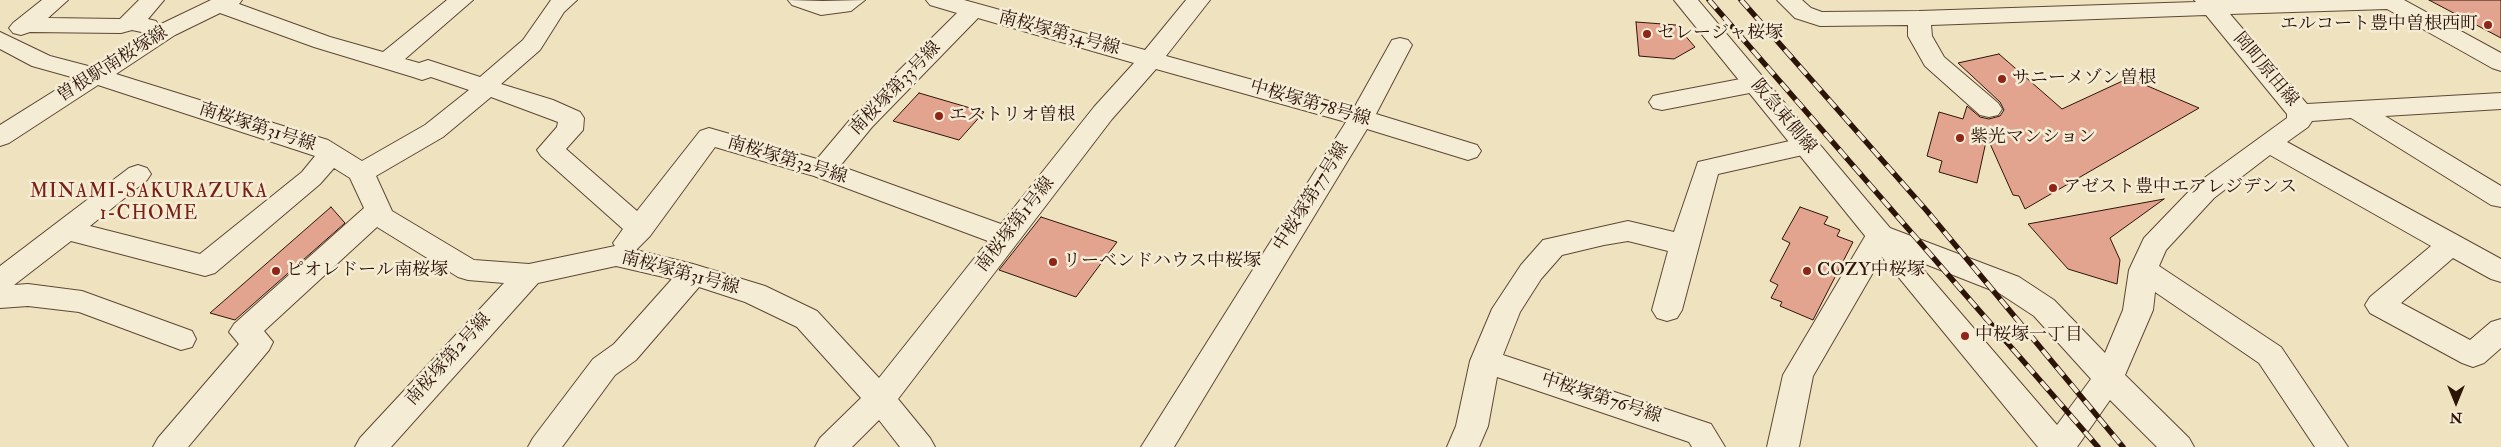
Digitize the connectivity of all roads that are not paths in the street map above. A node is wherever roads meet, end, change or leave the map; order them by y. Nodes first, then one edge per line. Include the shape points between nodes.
1 (56, 0) edge
2 (152, 0) edge
3 (461, 0) edge
4 (566, 0) edge
5 (800, 0) edge
6 (853, 0) edge
7 (938, 0) edge
8 (1198, 0) edge
9 (1686, 0) edge
10 (1789, 0) edge
11 (224, 3) edge
12 (2210, 4) edge
13 (972, 10) junction
14 (1919, 18) junction
15 (131, 23) junction
16 (27, 25) junction
17 (167, 30) junction
18 (1, 39) edge
19 (1400, 45) dead end
20 (1151, 59) junction
21 (386, 61) junction
22 (2501, 63) edge
23 (96, 76) junction
24 (1756, 84) junction
25 (488, 88) junction
26 (2501, 101) edge
27 (1662, 102) dead end
28 (1989, 109) dead end
29 (2356, 110) junction
30 (2300, 113) junction
31 (1361, 118) junction
32 (0, 136) edge
33 (2268, 143) junction
34 (1807, 146) junction
35 (1468, 151) dead end
36 (331, 154) junction
37 (824, 170) junction
38 (361, 173) junction
39 (138, 174) dead end
40 (2501, 198) edge
41 (379, 210) junction
42 (640, 229) junction
43 (68, 230) junction
44 (1880, 235) junction
45 (1007, 237) junction
46 (2451, 244) junction
47 (1684, 245) junction
48 (616, 256) junction
49 (2143, 270) junction
50 (2501, 272) edge
51 (529, 274) junction
52 (693, 274) junction
53 (0, 282) edge
54 (0, 297) edge
55 (1667, 310) dead end
56 (2501, 330) edge
57 (181, 338) dead end
58 (1485, 361) junction
59 (2109, 378) junction
60 (880, 399) junction
61 (168, 447) edge
62 (371, 447) edge
63 (544, 447) edge
64 (831, 447) edge
65 (919, 447) edge
66 (1157, 447) edge
67 (1464, 447) edge
68 (1709, 447) edge
69 (1783, 447) edge
70 (2058, 447) edge
71 (2178, 447) edge
72 (2332, 447) edge

1 - 16 street
2 - 15 street
3 - 21 street
4 - 25 street via 556,8 532,45 489,81
5 - 6 street via 821,8 843,6
7 - 13 street, 南桜塚第34号線
8 - 20 street, 南桜塚第1号線
9 - 24 street, 阪急東側線
10 - 14 street via 1803,14 1820,18
11 - 17 street, 曽根駅南桜塚線
11 - 21 street via 322,42
12 - 14 street
12 - 22 street via 2391,2
12 - 30 street, 岡町原田線
13 - 20 street, 南桜塚第34号線
13 - 37 street, 南桜塚第33号線 via 863,121
14 - 28 street via 1920,36 1934,61
15 - 16 street via 121,26
15 - 17 street
16 - 18 street
17 - 23 street, 曽根駅南桜塚線
18 - 23 street, 南桜塚第31号線 via 41,60
19 - 31 street, 中桜塚第77号線
20 - 31 street, 中桜塚第78号線
20 - 45 street, 南桜塚第1号線 via 1103,113
21 - 25 street via 422,72 428,68
23 - 32 street, 曽根駅南桜塚線
23 - 36 street, 南桜塚第31号線 via 319,146
24 - 27 street
24 - 34 street, 阪急東側線
25 - 38 street via 434,131
25 - 42 street via 571,118 570,130 550,150
26 - 29 street
29 - 30 street
29 - 40 street
30 - 33 street, 岡町原田線 via 2299,121
31 - 35 street, 中桜塚第78号線
31 - 66 street, 中桜塚第77号線
33 - 46 street
33 - 49 street, 岡町原田線 via 2204,191 2154,245
34 - 44 street, 阪急東側線
34 - 47 street via 1707,168
36 - 38 street, 南桜塚第31号線
36 - 43 street via 311,178 205,266
37 - 42 street, 南桜塚第32号線 via 710,137
37 - 45 street, 南桜塚第32号線
38 - 41 street, 南桜塚第31号線
39 - 43 street
41 - 51 street, 南桜塚第31号線 via 381,217 468,270
41 - 61 street via 244,332 258,342
42 - 48 street, 南桜塚第32号線
43 - 53 street
44 - 59 street, 阪急東側線 via 2009,285 2044,308
44 - 69 street via 1798,375
44 - 70 street, 阪急東側線
45 - 60 street, 南桜塚第1号線
46 - 50 street
46 - 56 street via 2380,305 2473,355
47 - 55 street
47 - 58 street via 1628,232 1553,248 1531,272 1507,309
48 - 51 street, 南桜塚第31号線
48 - 52 street, 南桜塚第31号線
49 - 59 street, 岡町原田線 via 2138,310
49 - 72 street via 2270,355
51 - 62 street, 南桜塚第2号線
52 - 60 street, 南桜塚第31号線 via 755,294 807,319
52 - 63 street via 625,352 604,366
54 - 57 street via 28,295 82,302
58 - 67 street via 1472,426
58 - 68 street, 中桜塚第76号線 via 1700,432
59 - 70 street, 岡町原田線
59 - 71 street, 阪急東側線
60 - 64 street, 南桜塚第1号線
60 - 65 street, 南桜塚第31号線

